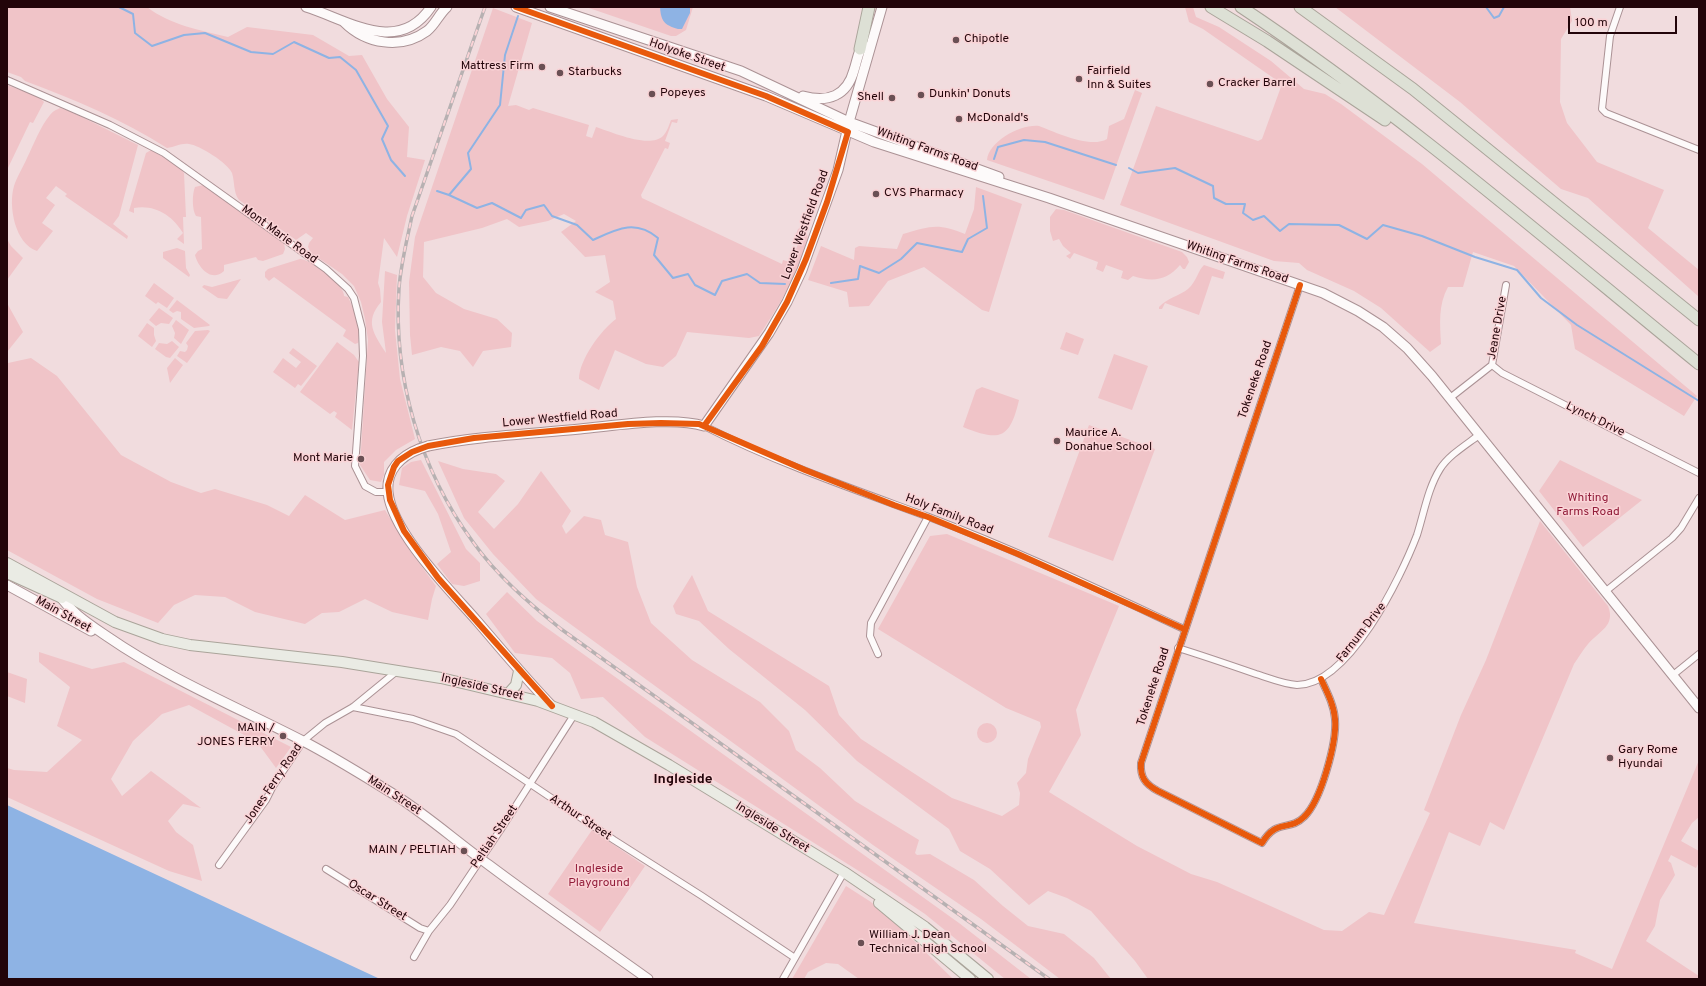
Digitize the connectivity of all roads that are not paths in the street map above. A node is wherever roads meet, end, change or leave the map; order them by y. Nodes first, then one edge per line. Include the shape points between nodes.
1 (306, 7) edge
2 (431, 7) edge
3 (447, 7) edge
4 (516, 7) edge
5 (550, 7) edge
6 (869, 7) edge
7 (882, 7) edge
8 (1211, 7) edge
9 (1240, 7) edge
10 (1300, 7) edge
11 (1620, 7) edge
12 (344, 21) junction
13 (877, 27) junction
14 (860, 49) junction
15 (7, 80) edge
16 (785, 90) junction
17 (849, 122) junction
18 (848, 132) junction
19 (1699, 148) edge
20 (1453, 165) junction
21 (1049, 198) junction
22 (1300, 285) junction
23 (1506, 285) dead end
24 (1699, 320) edge
25 (1699, 364) edge
26 (1492, 365) junction
27 (1450, 398) junction
28 (704, 426) junction
29 (1479, 435) junction
30 (1699, 473) edge
31 (388, 492) junction
32 (1699, 498) edge
33 (928, 517) junction
34 (7, 563) edge
35 (7, 574) edge
36 (34, 582) junction
37 (7, 585) edge
38 (55, 588) junction
39 (1606, 592) junction
40 (61, 598) junction
41 (85, 606) junction
42 (1184, 629) junction
43 (120, 645) junction
44 (1178, 648) junction
45 (878, 654) dead end
46 (1699, 654) edge
47 (397, 670) junction
48 (520, 671) junction
49 (1673, 675) junction
50 (1321, 679) junction
51 (508, 694) junction
52 (552, 706) junction
53 (353, 707) junction
54 (1699, 708) edge
55 (574, 715) junction
56 (303, 741) junction
57 (531, 784) junction
58 (480, 859) junction
59 (219, 865) dead end
60 (326, 870) dead end
61 (844, 872) junction
62 (429, 931) junction
63 (414, 957) dead end
64 (795, 958) junction
65 (648, 979) edge
66 (783, 979) edge
67 (970, 979) edge
68 (988, 979) edge

1 - 12 main road
2 - 12 main road via 413,24 390,33 378,32
3 - 12 main road via 426,31 415,37 394,42 377,42 352,30
4 - 18 main road, Holyoke Street via 759,93
5 - 16 main road, Holyoke Street via 727,66
6 - 14 highway
7 - 13 main road, Lower Westfield Road
8 - 20 highway via 1267,41
9 - 20 highway via 1337,75
10 - 24 highway via 1413,89
11 - 19 street via 1610,36 1601,107 1605,113
13 - 14 main road
13 - 17 main road, Lower Westfield Road
14 - 16 main road via 848,84 834,97 818,99
15 - 31 street, Mont Marie Road via 110,125 164,153 320,265 348,289 358,309 363,342 355,466 365,486 376,492
16 - 17 main road, Holyoke Street
17 - 18 main road, Lower Westfield Road
17 - 21 main road, Whiting Farms Road via 984,171
18 - 21 main road, Whiting Farms Road
18 - 28 main road, Lower Westfield Road via 827,202 790,297 762,346
20 - 25 highway
21 - 22 main road, Whiting Farms Road
22 - 27 main road, Whiting Farms Road via 1341,301 1383,327 1410,351
22 - 42 street, Tokeneke Road
23 - 26 street, Jeane Drive
26 - 27 street, Jeane Drive
26 - 30 street, Lynch Drive via 1502,373
27 - 29 main road, Whiting Farms Road
28 - 31 main road, Lower Westfield Road via 677,423 628,424 474,438 424,447 404,456 394,467 389,477
28 - 33 street, Holy Family Road via 804,470
29 - 39 main road, Whiting Farms Road
29 - 50 street, Farnum Drive via 1442,467 1433,484 1411,549 1390,597 1347,655
31 - 48 main road, Lower Westfield Road via 397,518 417,550
32 - 39 street via 1672,538
33 - 42 street, Holy Family Road via 1048,566
33 - 45 street via 871,623 870,636
34 - 36 main road, Main Street
35 - 36 main road, Main Street
36 - 38 main road, Ingleside Street
36 - 40 main road, Ingleside Street
37 - 43 main road, Main Street
38 - 40 main road, Main Street
38 - 41 main road, Ingleside Street
39 - 49 main road, Whiting Farms Road
40 - 41 main road, Ingleside Street
40 - 43 main road, Main Street via 83,620
41 - 47 main road, Ingleside Street via 145,634 178,643
42 - 44 street, Tokeneke Road
43 - 56 main road, Main Street via 191,687
44 - 50 street, Farnum Drive via 1282,682 1302,684
44 - 50 street, Tokeneke Road via 1141,762 1142,777 1145,783 1158,792 1262,843 1274,828 1296,822 1306,815 1325,776 1334,744 1335,728 1332,706
46 - 49 street
47 - 51 main road, Ingleside Street
47 - 53 street, Jones Ferry Road
48 - 51 main road via 516,685
48 - 52 main road, Lower Westfield Road
49 - 54 main road, Whiting Farms Road
51 - 52 main road, Ingleside Street
52 - 55 main road, Ingleside Street
53 - 56 street, Jones Ferry Road via 325,723
53 - 57 street, Arthur Street via 413,719 456,734
55 - 57 street, Peltiah Street
55 - 61 main road, Ingleside Street via 610,730
56 - 58 main road, Main Street via 397,797 450,834
56 - 59 street, Jones Ferry Road via 266,800
57 - 58 street, Peltiah Street
57 - 64 street, Arthur Street
58 - 62 street, Peltiah Street via 450,905
58 - 65 main road, Main Street
60 - 62 street, Oscar Street via 420,928
61 - 64 street
61 - 67 main road, Ingleside Street
61 - 68 main road, Ingleside Street via 925,927
62 - 63 street, Peltiah Street
64 - 66 street

